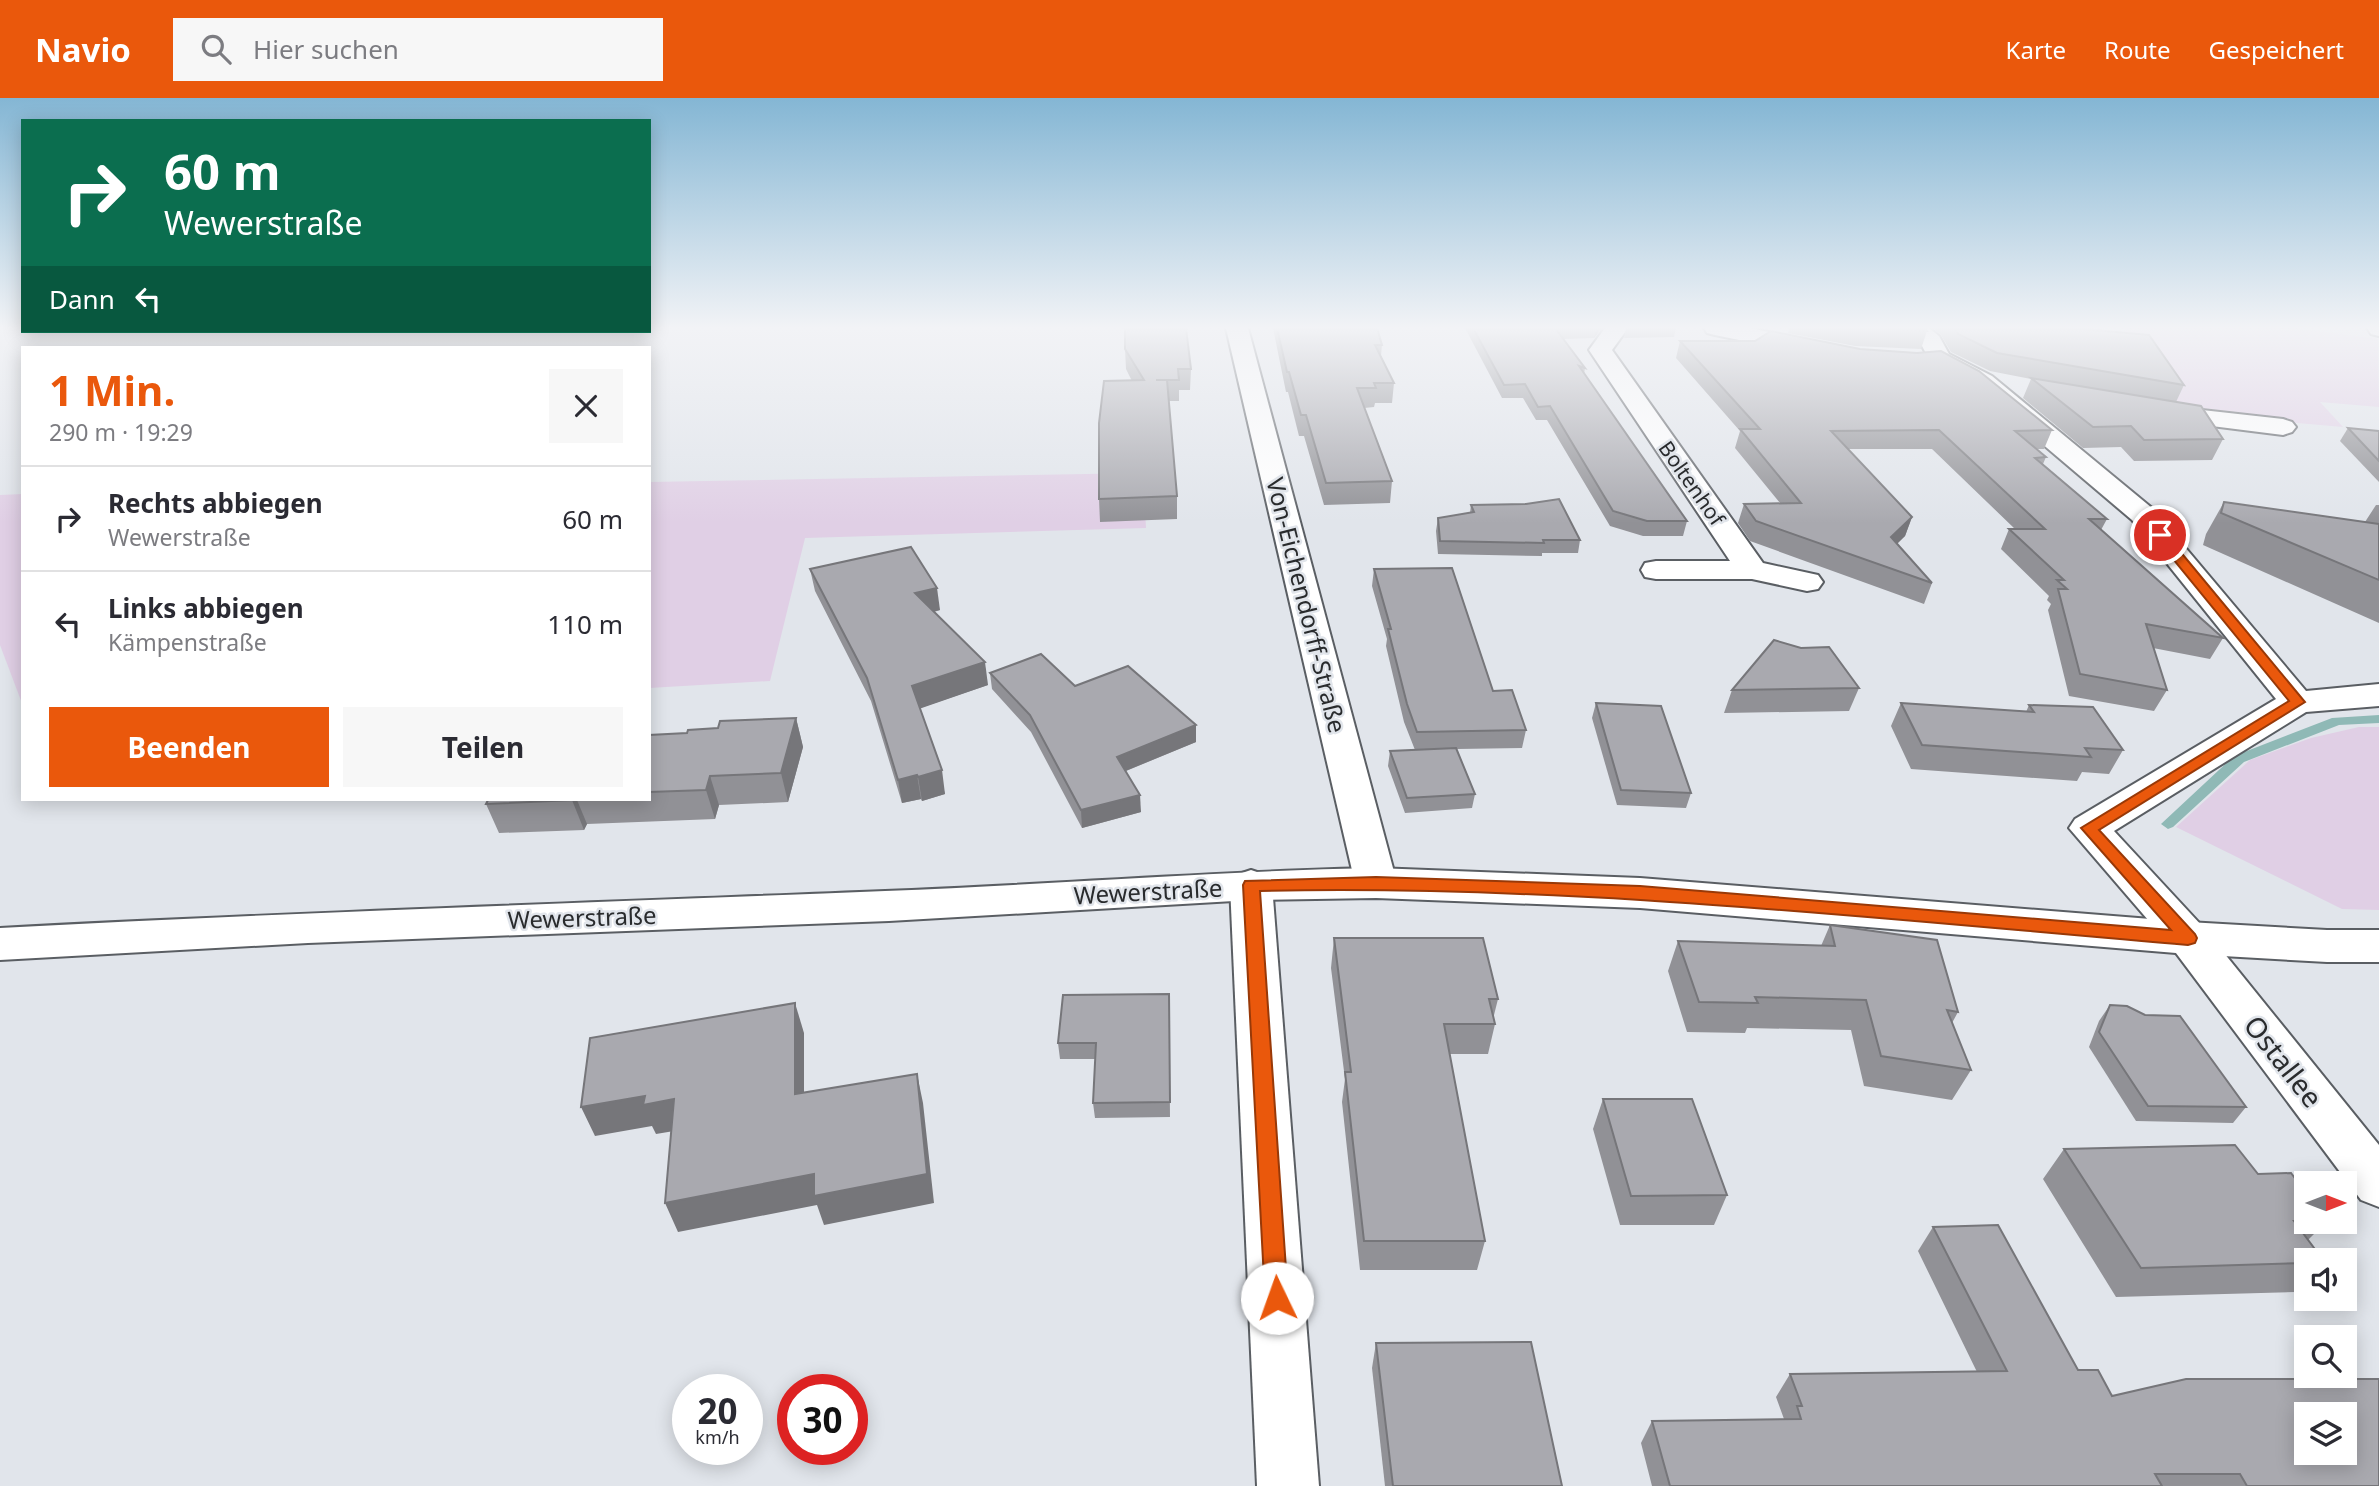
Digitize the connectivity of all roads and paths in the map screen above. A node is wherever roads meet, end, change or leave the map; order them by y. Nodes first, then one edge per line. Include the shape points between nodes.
1 (1253, 393) edge
2 (1630, 393) edge
3 (1997, 393) edge
4 (2129, 408) edge
5 (2283, 427) dead end
6 (1656, 570) dead end
7 (1752, 570) junction
8 (1807, 582) dead end
9 (2379, 695) edge
10 (2297, 702) junction
11 (1376, 883) junction
12 (1251, 885) junction
13 (2188, 938) junction
14 (0, 944) edge
15 (2379, 946) edge
16 (2379, 1184) edge
17 (1288, 1486) edge

1 - 11 street, Von-Eichendorff-Straße
2 - 7 street, Boltenhof
3 - 10 street via 2143,514
4 - 5 street
6 - 7 street
7 - 8 street
9 - 10 street
10 - 13 street, Ostallee via 2089,828
11 - 12 street, Wewerstraße
11 - 13 street, Wewerstraße via 1640,892
12 - 14 street, Wewerstraße via 889,906 308,927
12 - 17 street
13 - 15 street, Wewerstraße
13 - 16 street, Ostallee

